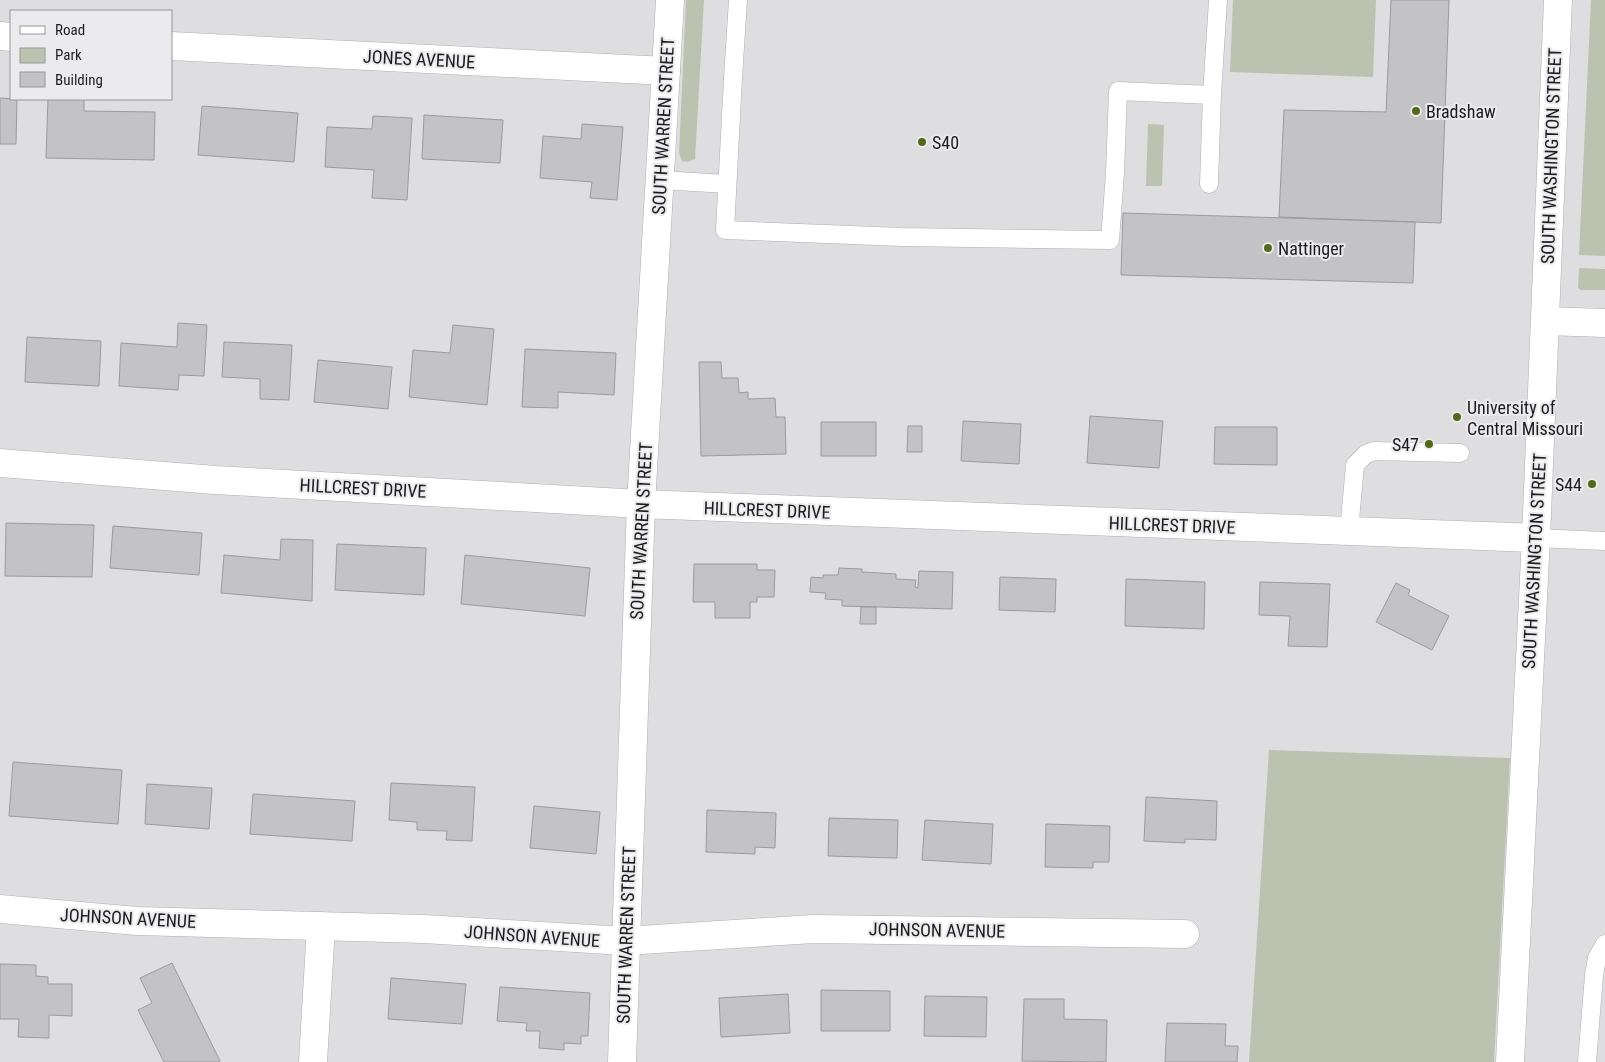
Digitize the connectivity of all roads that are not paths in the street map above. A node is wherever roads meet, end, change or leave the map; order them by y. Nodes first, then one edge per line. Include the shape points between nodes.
1 (670, 0) edge
2 (738, 0) edge
3 (1218, 0) edge
4 (1558, 0) edge
5 (172, 46) edge
6 (666, 71) junction
7 (1212, 95) junction
8 (660, 180) junction
9 (727, 184) junction
10 (1209, 184) dead end
11 (1544, 320) junction
12 (1605, 323) edge
13 (1460, 453) dead end
14 (0, 462) edge
15 (641, 504) junction
16 (1349, 531) junction
17 (1536, 538) junction
18 (1605, 541) edge
19 (0, 909) edge
20 (320, 926) junction
21 (1185, 934) dead end
22 (625, 941) junction
23 (1605, 944) edge
24 (313, 1062) edge
25 (622, 1062) edge
26 (1510, 1062) edge
27 (1587, 1062) edge

1 - 6 street, SOUTH WARREN STREET
2 - 9 lane
3 - 7 lane
4 - 11 street, SOUTH WASHINGTON STREET
5 - 6 street, JONES AVENUE
6 - 8 street, SOUTH WARREN STREET
7 - 9 lane via 1118,91 1110,240 725,230
7 - 10 lane
8 - 9 lane
8 - 15 street, SOUTH WARREN STREET
11 - 12 street
11 - 17 street, SOUTH WASHINGTON STREET
13 - 16 lane via 1374,451 1366,454 1355,465
14 - 15 street, HILLCREST DRIVE via 215,480
15 - 16 street, HILLCREST DRIVE
15 - 22 street, SOUTH WARREN STREET
16 - 17 street, HILLCREST DRIVE
17 - 18 lane
17 - 26 street, SOUTH WASHINGTON STREET
19 - 20 street, JOHNSON AVENUE via 137,921
20 - 22 street, JOHNSON AVENUE
20 - 24 street
21 - 22 street, JOHNSON AVENUE via 812,929
22 - 25 street, SOUTH WARREN STREET
23 - 27 lane via 1597,958 1594,975

